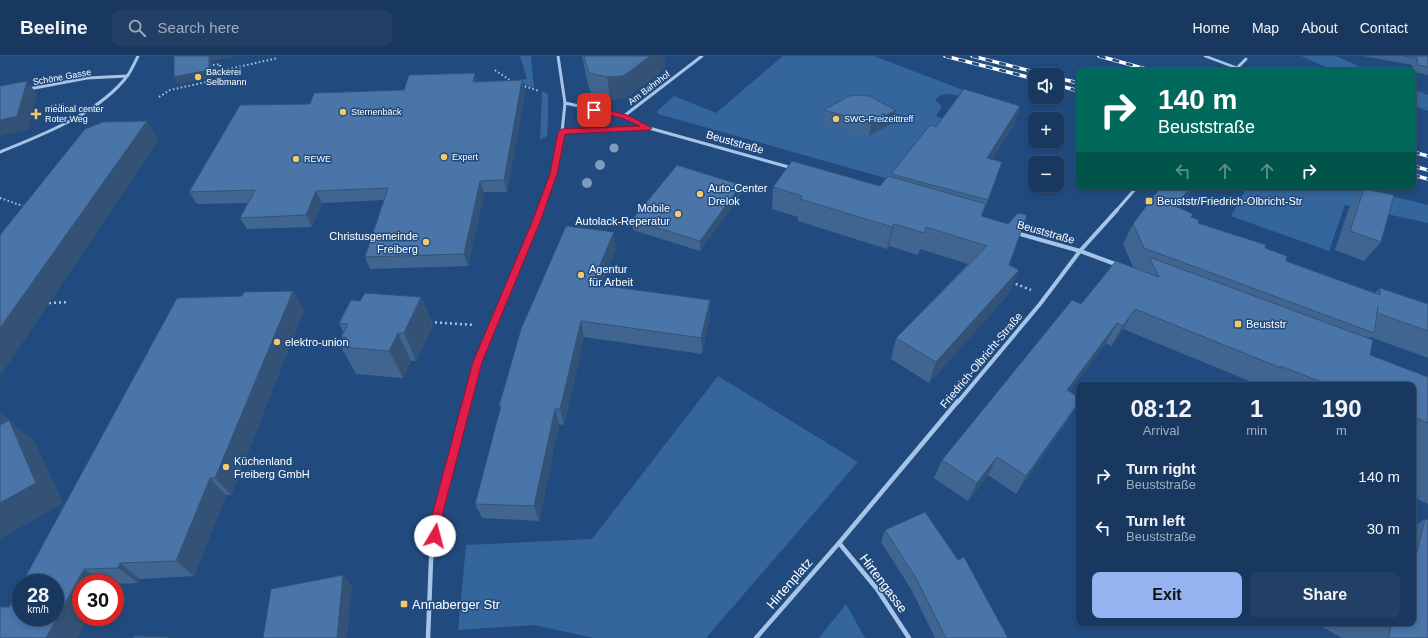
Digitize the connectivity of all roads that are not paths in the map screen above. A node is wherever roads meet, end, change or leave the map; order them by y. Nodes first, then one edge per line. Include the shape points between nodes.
1 (138, 56) edge
2 (558, 56) edge
3 (702, 56) edge
4 (1205, 56) edge
5 (1246, 59) dead end
6 (1236, 68) joint
7 (127, 76) junction
8 (24, 90) edge
9 (565, 103) junction
10 (624, 116) junction
11 (649, 128) junction
12 (562, 132) junction
13 (0, 152) edge
14 (794, 168) edge
15 (1134, 190) edge
16 (1014, 232) edge
17 (1080, 252) junction
18 (1123, 267) edge
19 (839, 543) junction
20 (428, 638) edge
21 (756, 638) edge
22 (909, 638) edge

1 - 7 street
2 - 9 street
3 - 10 street, Am Bahnhof
4 - 6 lane
5 - 6 street
7 - 8 street, Schöne Gasse via 87,78
7 - 13 street via 106,96 68,121
9 - 10 street, Beuststraße
9 - 12 street
10 - 11 street, Beuststraße
11 - 12 street, Beuststraße
11 - 14 street, Beuststraße
12 - 20 street via 554,174 477,362 438,512 431,560
15 - 17 street, Friedrich-Olbricht-Straße
16 - 17 street, Beuststraße
17 - 18 street, Beuststraße
17 - 19 street, Friedrich-Olbricht-Straße via 1046,297
19 - 21 street, Hirtenplatz
19 - 22 street, Hirtengasse via 893,610

